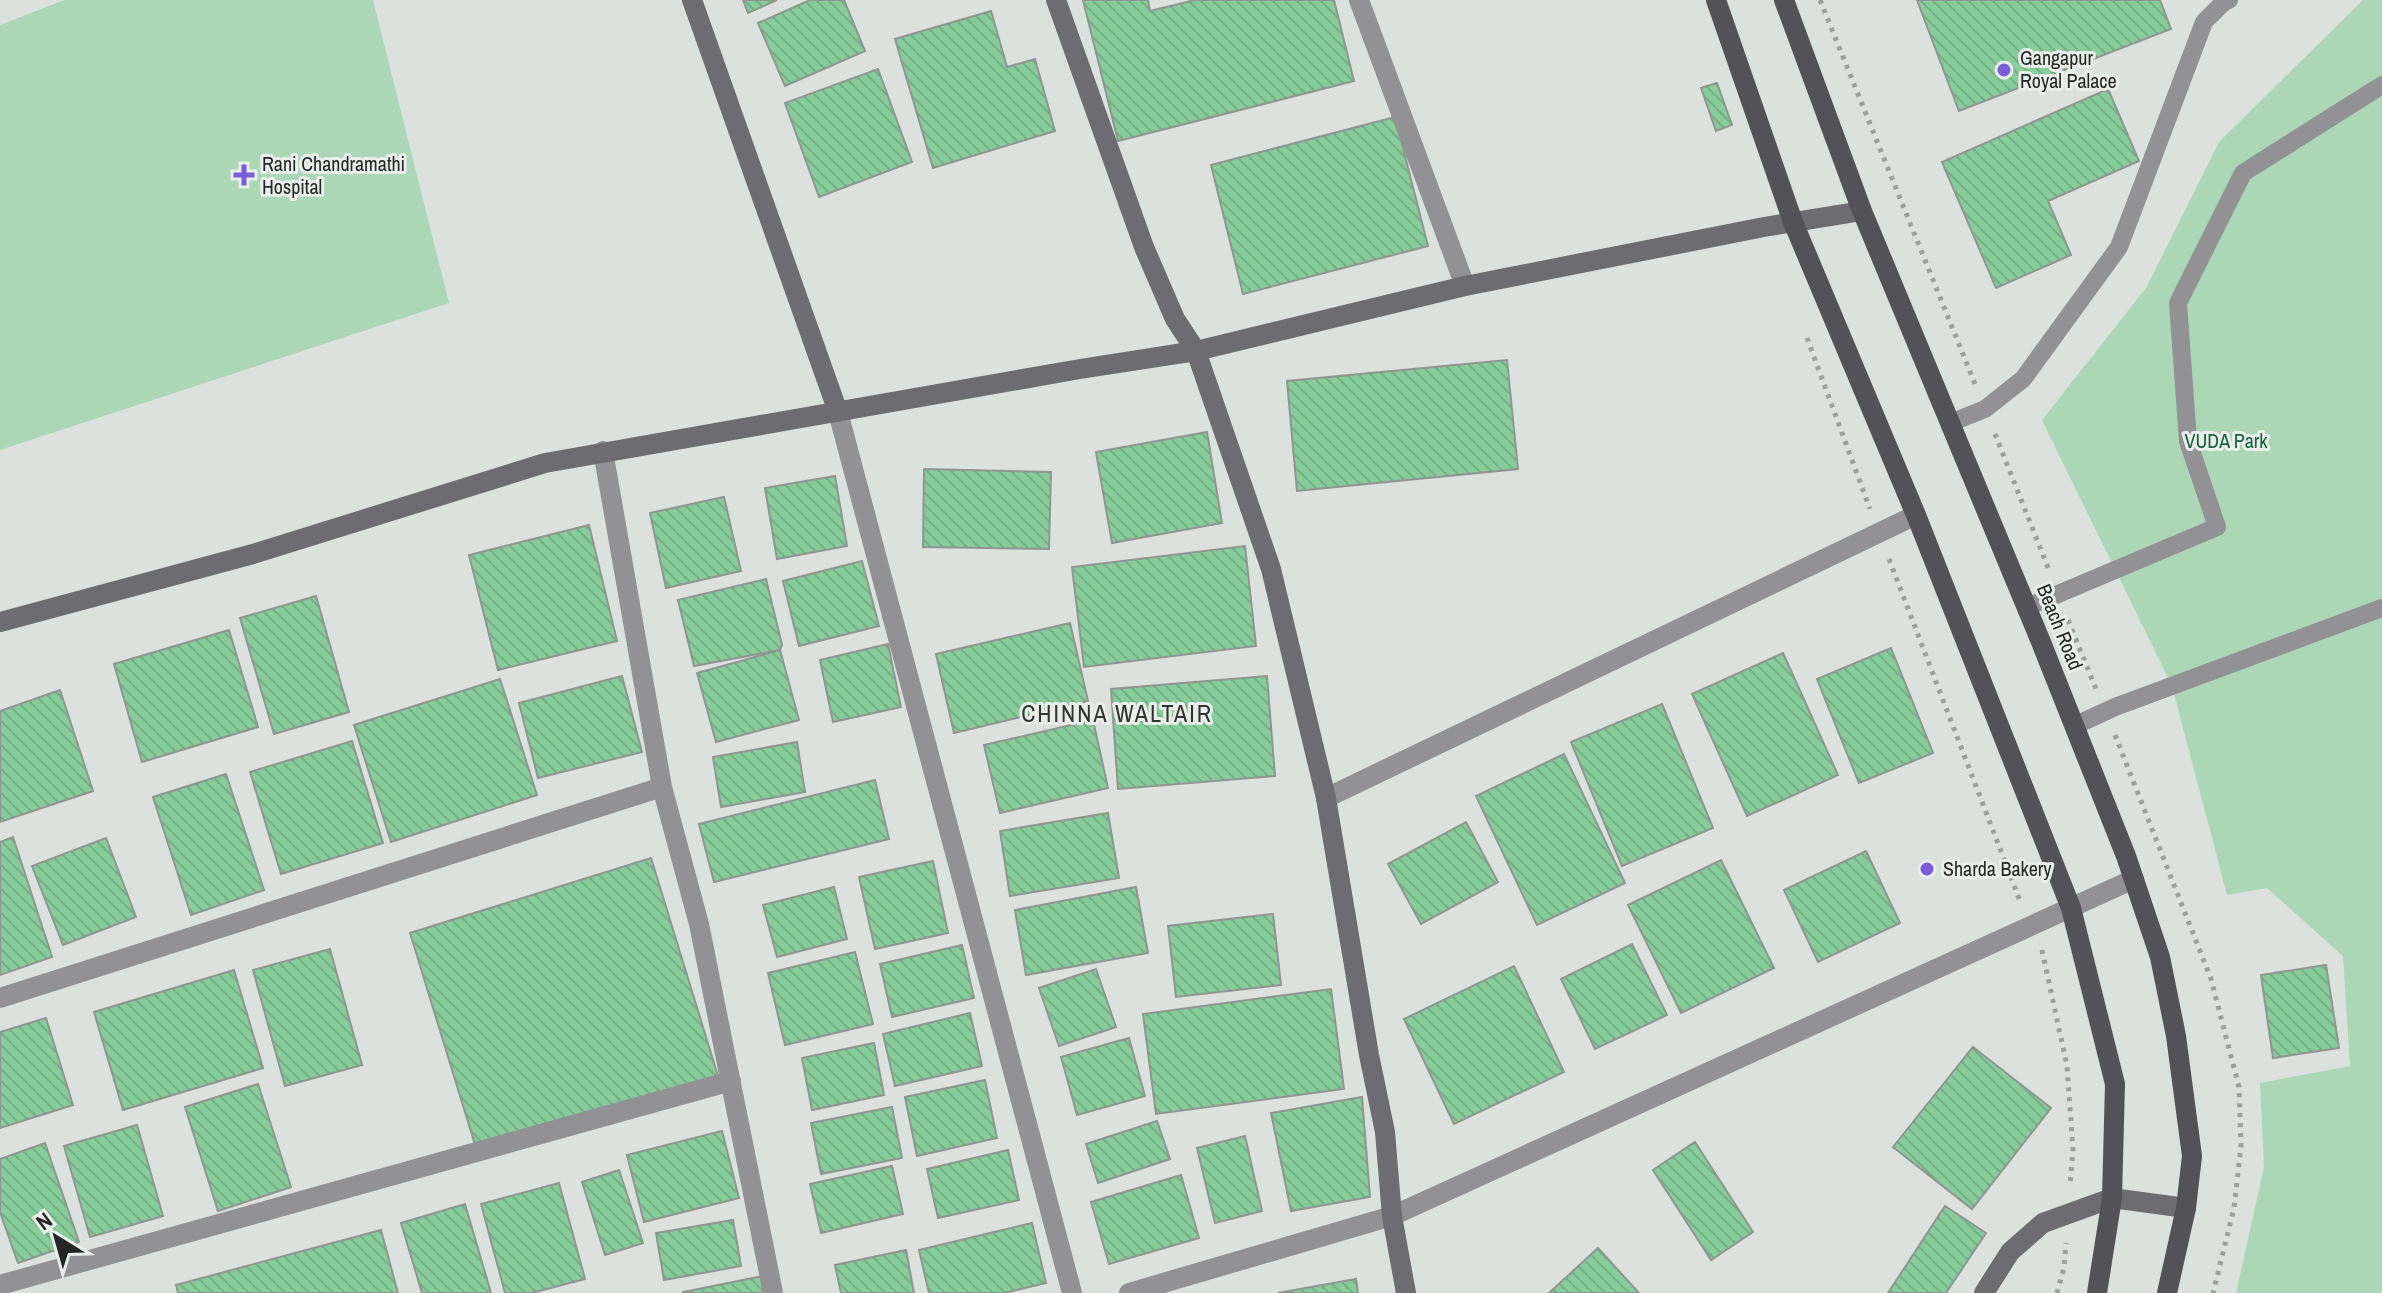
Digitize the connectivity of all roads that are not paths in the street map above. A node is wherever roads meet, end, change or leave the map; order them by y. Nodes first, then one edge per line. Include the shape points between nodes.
1 (692, 0) edge
2 (1056, 0) edge
3 (1359, 0) edge
4 (1716, 0) edge
5 (1784, 0) edge
6 (2229, 0) edge
7 (2382, 85) edge
8 (1862, 211) junction
9 (1793, 222) junction
10 (1465, 286) junction
11 (1196, 351) junction
12 (838, 412) junction
13 (1950, 423) junction
14 (603, 451) junction
15 (1916, 515) junction
16 (2027, 607) junction
17 (2382, 608) edge
18 (0, 622) edge
19 (2074, 726) junction
20 (662, 787) junction
21 (1326, 798) junction
22 (2134, 879) junction
23 (2071, 908) junction
24 (0, 998) edge
25 (731, 1081) junction
26 (2112, 1198) junction
27 (2186, 1208) junction
28 (1392, 1216) junction
29 (0, 1285) edge
30 (773, 1293) edge
31 (1072, 1293) edge
32 (1129, 1293) edge
33 (1406, 1293) edge
34 (1984, 1293) edge
35 (2097, 1293) edge
36 (2167, 1293) edge

1 - 12 street
2 - 11 street via 1144,247 1175,319
3 - 10 street
4 - 9 main road
5 - 8 main road, Beach Road
6 - 13 lane via 2204,22 2119,247 2023,379 1985,409
7 - 16 lane via 2243,173 2178,303 2188,441 2217,527
8 - 9 street
8 - 13 main road, Beach Road
9 - 10 street
9 - 15 main road
10 - 11 street
11 - 12 street
11 - 21 street via 1271,569
12 - 14 street
12 - 31 street
13 - 16 main road, Beach Road
14 - 18 street via 545,463 253,554
14 - 20 street
15 - 21 street
15 - 23 main road
16 - 19 main road, Beach Road
17 - 19 lane
19 - 22 main road, Beach Road
20 - 24 street
20 - 25 street via 699,924
21 - 28 street via 1385,1132
22 - 23 street
22 - 27 main road, Beach Road via 2160,957 2176,1036 2192,1156
23 - 26 main road via 2115,1084
23 - 28 street
25 - 29 street
25 - 30 street
26 - 27 street
26 - 34 street via 2043,1223 2010,1252
26 - 35 main road
27 - 36 main road, Beach Road
28 - 32 street
28 - 33 street

